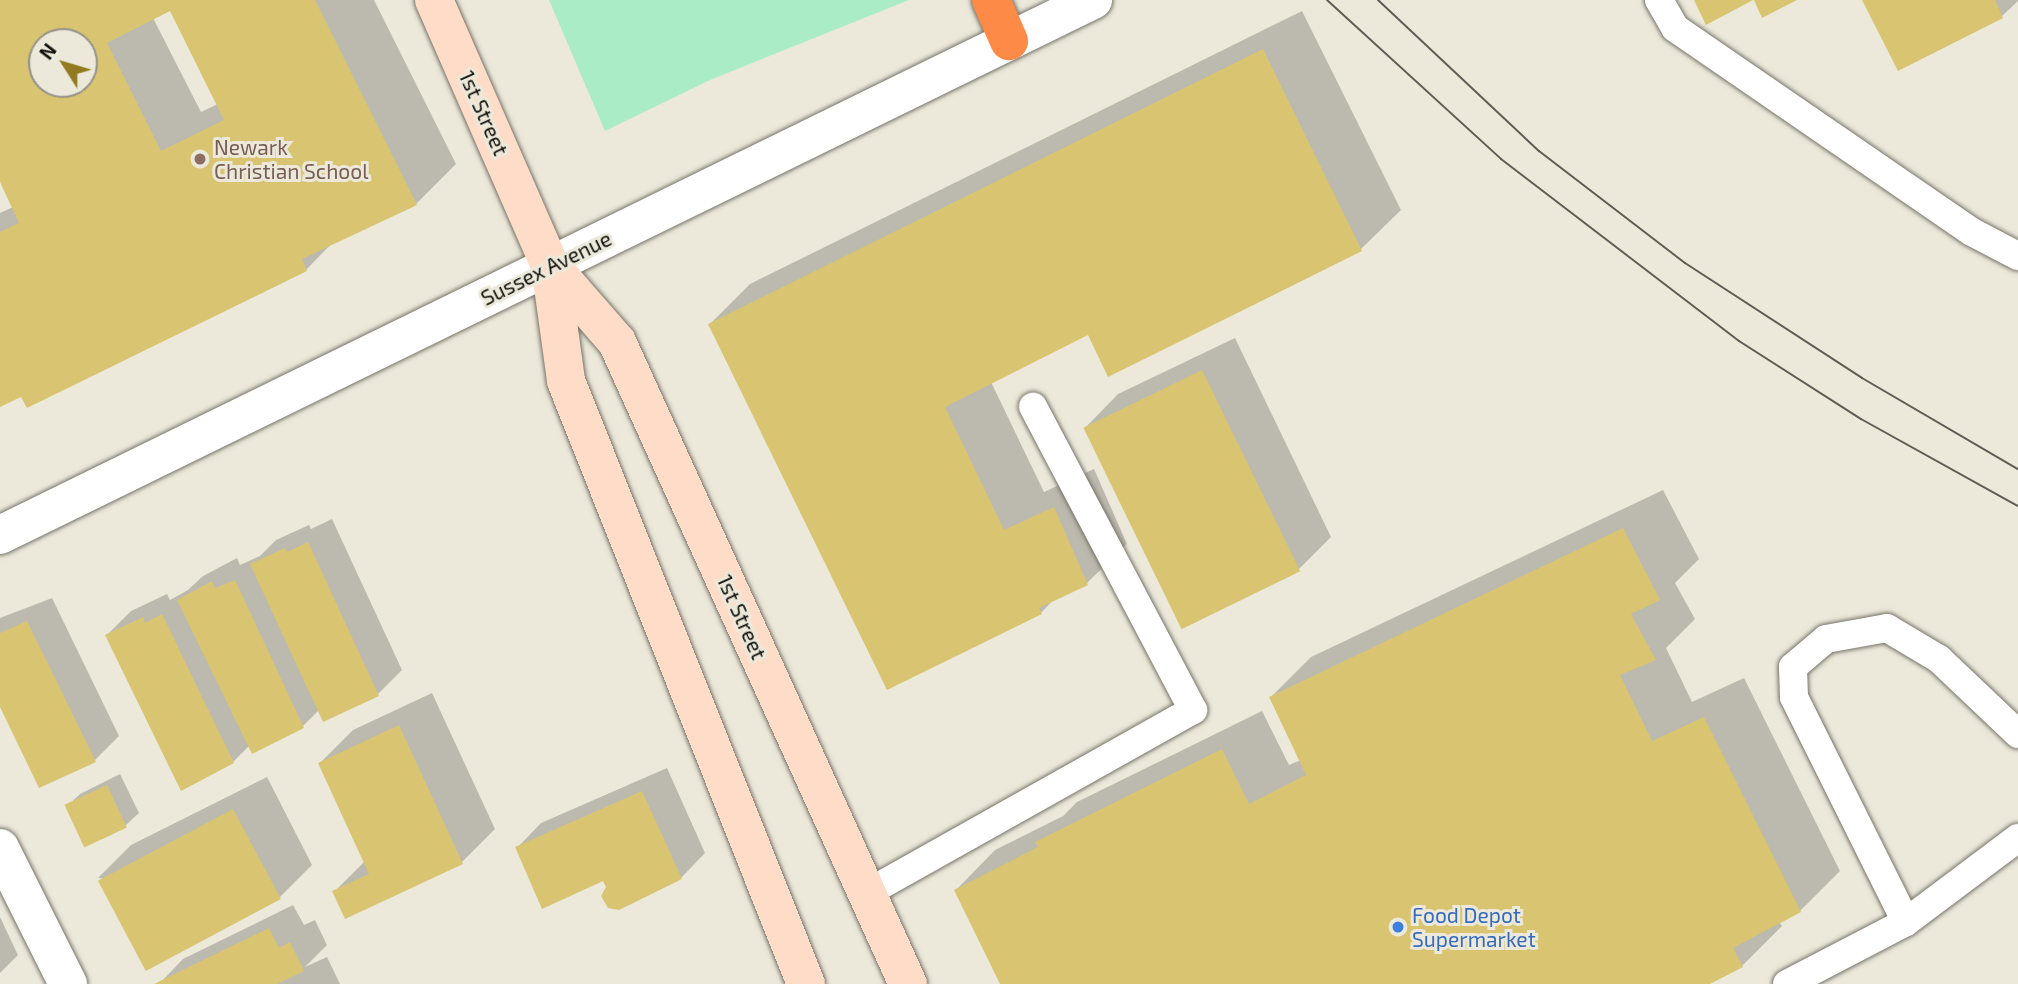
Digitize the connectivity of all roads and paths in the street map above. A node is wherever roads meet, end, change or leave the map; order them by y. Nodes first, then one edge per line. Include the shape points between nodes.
1 (434, 0) edge
2 (991, 0) edge
3 (1093, 0) edge
4 (1659, 0) edge
5 (1009, 41) junction
6 (2018, 256) edge
7 (550, 265) junction
8 (1033, 407) dead end
9 (0, 536) edge
10 (2018, 734) edge
11 (2018, 838) edge
12 (0, 848) edge
13 (867, 893) junction
14 (1906, 922) junction
15 (68, 984) edge
16 (806, 984) edge
17 (908, 984) edge
18 (1787, 984) edge

1 - 7 main road, 1st Street
2 - 5 highway
3 - 5 street, Sussex Avenue
4 - 6 lane via 1675,28 1972,232
5 - 7 street, Sussex Avenue
7 - 9 street, Sussex Avenue
7 - 13 main road, 1st Street via 617,342
7 - 16 main road, 1st Street via 566,381
8 - 13 lane via 1193,710
10 - 14 lane via 1939,659 1888,628 1826,639 1793,667 1794,696
11 - 14 lane
12 - 15 street
13 - 17 main road, 1st Street
14 - 18 lane

